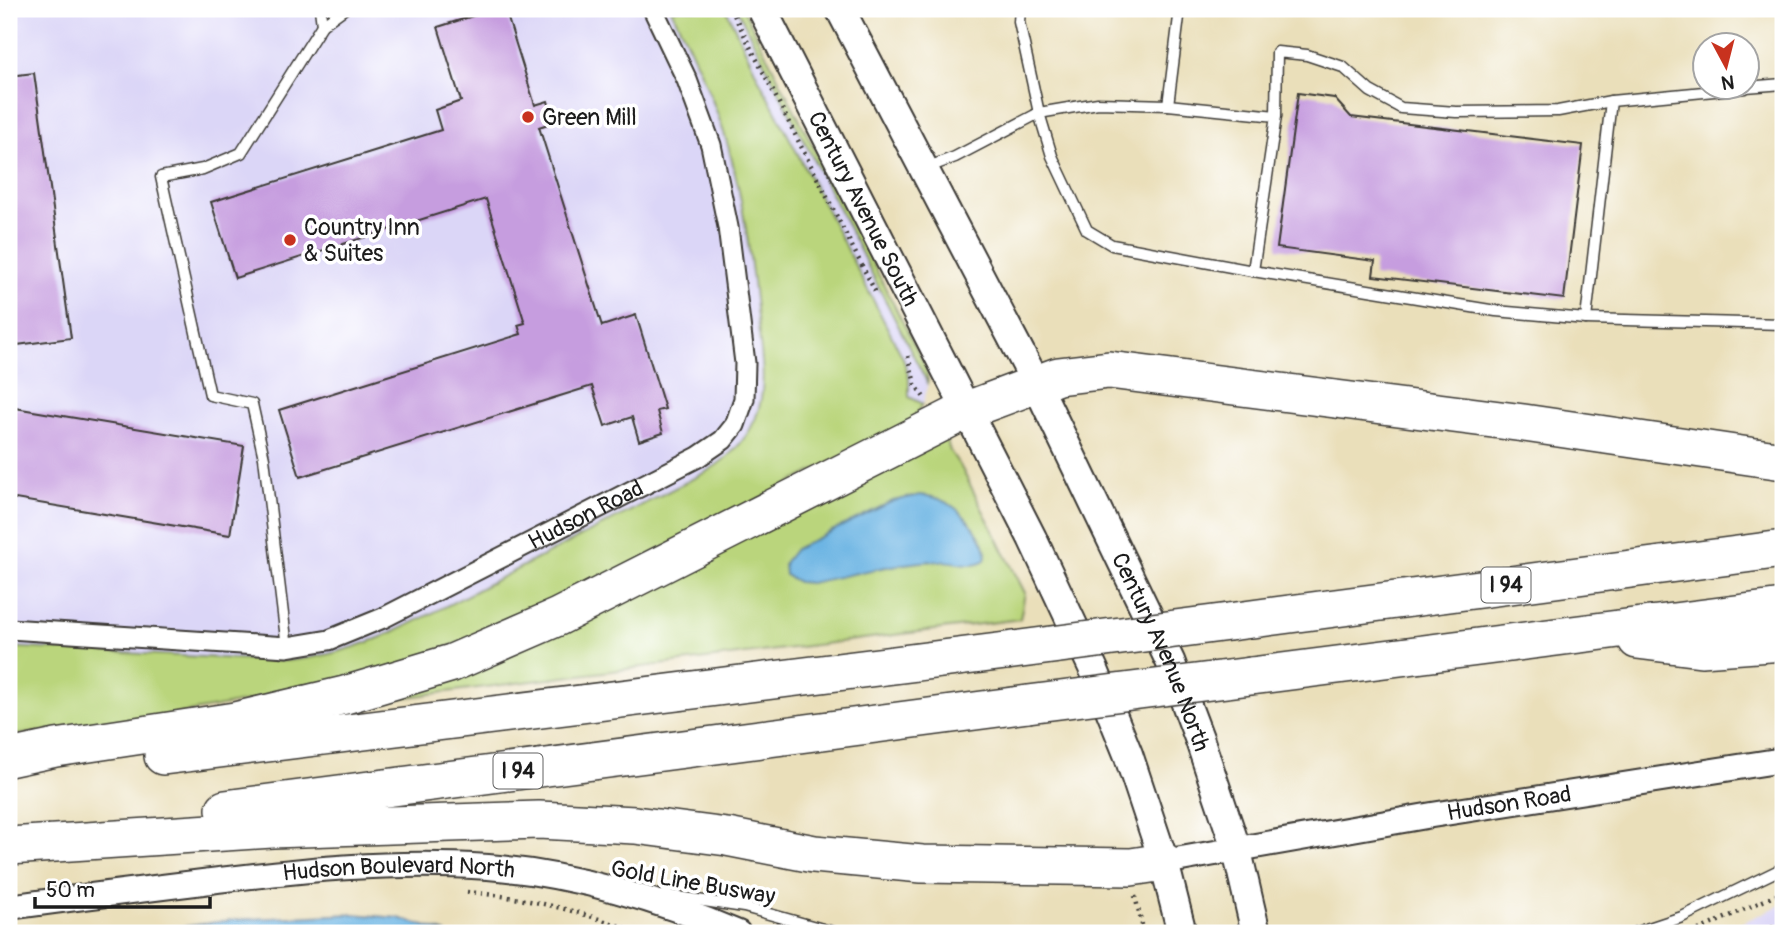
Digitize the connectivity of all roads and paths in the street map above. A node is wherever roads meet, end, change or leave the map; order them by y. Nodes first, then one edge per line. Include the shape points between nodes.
1 (320, 9) edge
2 (344, 9) edge
3 (653, 9) edge
4 (732, 9) edge
5 (762, 9) edge
6 (840, 9) edge
7 (1020, 9) edge
8 (1180, 9) edge
9 (323, 25) junction
10 (1783, 84) edge
11 (1760, 86) edge
12 (1690, 92) edge
13 (1611, 100) junction
14 (1168, 105) junction
15 (1039, 113) junction
16 (1276, 116) junction
17 (923, 169) junction
18 (1253, 271) junction
19 (879, 299) dead end
20 (1586, 319) junction
21 (1783, 324) edge
22 (904, 348) dead end
23 (1036, 383) junction
24 (923, 394) dead end
25 (967, 410) junction
26 (1783, 461) edge
27 (1783, 549) edge
28 (1783, 608) edge
29 (9, 629) edge
30 (1581, 633) junction
31 (1783, 642) edge
32 (287, 647) junction
33 (9, 758) edge
34 (1783, 760) edge
35 (9, 775) edge
36 (9, 838) edge
37 (9, 846) edge
38 (1237, 851) junction
39 (1164, 862) junction
40 (1783, 868) edge
41 (583, 882) junction
42 (463, 892) dead end
43 (1783, 892) edge
44 (1136, 900) dead end
45 (9, 906) edge
46 (1783, 922) edge
47 (639, 933) edge
48 (738, 933) edge
49 (838, 933) edge
50 (1144, 933) edge
51 (1182, 933) edge
52 (1256, 933) edge
53 (1634, 933) edge
54 (1692, 933) edge
55 (1759, 933) edge

1 - 9 lane
2 - 9 lane
3 - 32 street, Hudson Road via 703,119 724,204 746,381 735,425 698,457 383,618 330,640
4 - 19 path
5 - 25 main road, Century Avenue South
6 - 17 main road
7 - 15 lane
8 - 14 lane
9 - 32 lane via 241,153 203,169 160,177 210,396 252,404 264,458
10 - 11 lane
12 - 13 lane
13 - 16 lane via 1559,111 1456,113 1401,108 1370,91 1343,67 1307,55 1277,52
13 - 20 lane
14 - 15 lane via 1098,103
14 - 16 lane
15 - 17 lane via 956,157
15 - 18 lane via 1052,156 1087,230 1112,245
16 - 18 lane
17 - 23 main road
18 - 20 lane via 1496,311
20 - 21 lane
22 - 24 path via 915,384
23 - 25 highway
23 - 26 highway via 1083,372 1131,372
23 - 38 main road, Century Avenue North via 1170,661
25 - 33 highway via 558,617 452,663 235,721
25 - 39 main road via 1094,670
27 - 35 highway, I 94, bridge
28 - 30 highway, I 94
29 - 32 street, Hudson Road
30 - 31 highway via 1701,648
30 - 36 highway, I 94, bridge
34 - 38 street, Hudson Road
37 - 39 highway via 272,829 539,820 635,825 814,854 922,864 1131,867
38 - 39 street, Hudson Road
38 - 52 main road, Century Avenue North
39 - 51 main road
40 - 53 lane via 1682,917
41 - 45 street, Hudson Boulevard North via 490,867 354,865
41 - 48 street, Hudson Boulevard North
41 - 49 lane, Gold Line Busway via 744,907
42 - 47 path via 504,895 603,919
43 - 54 path
44 - 50 path
46 - 55 path

